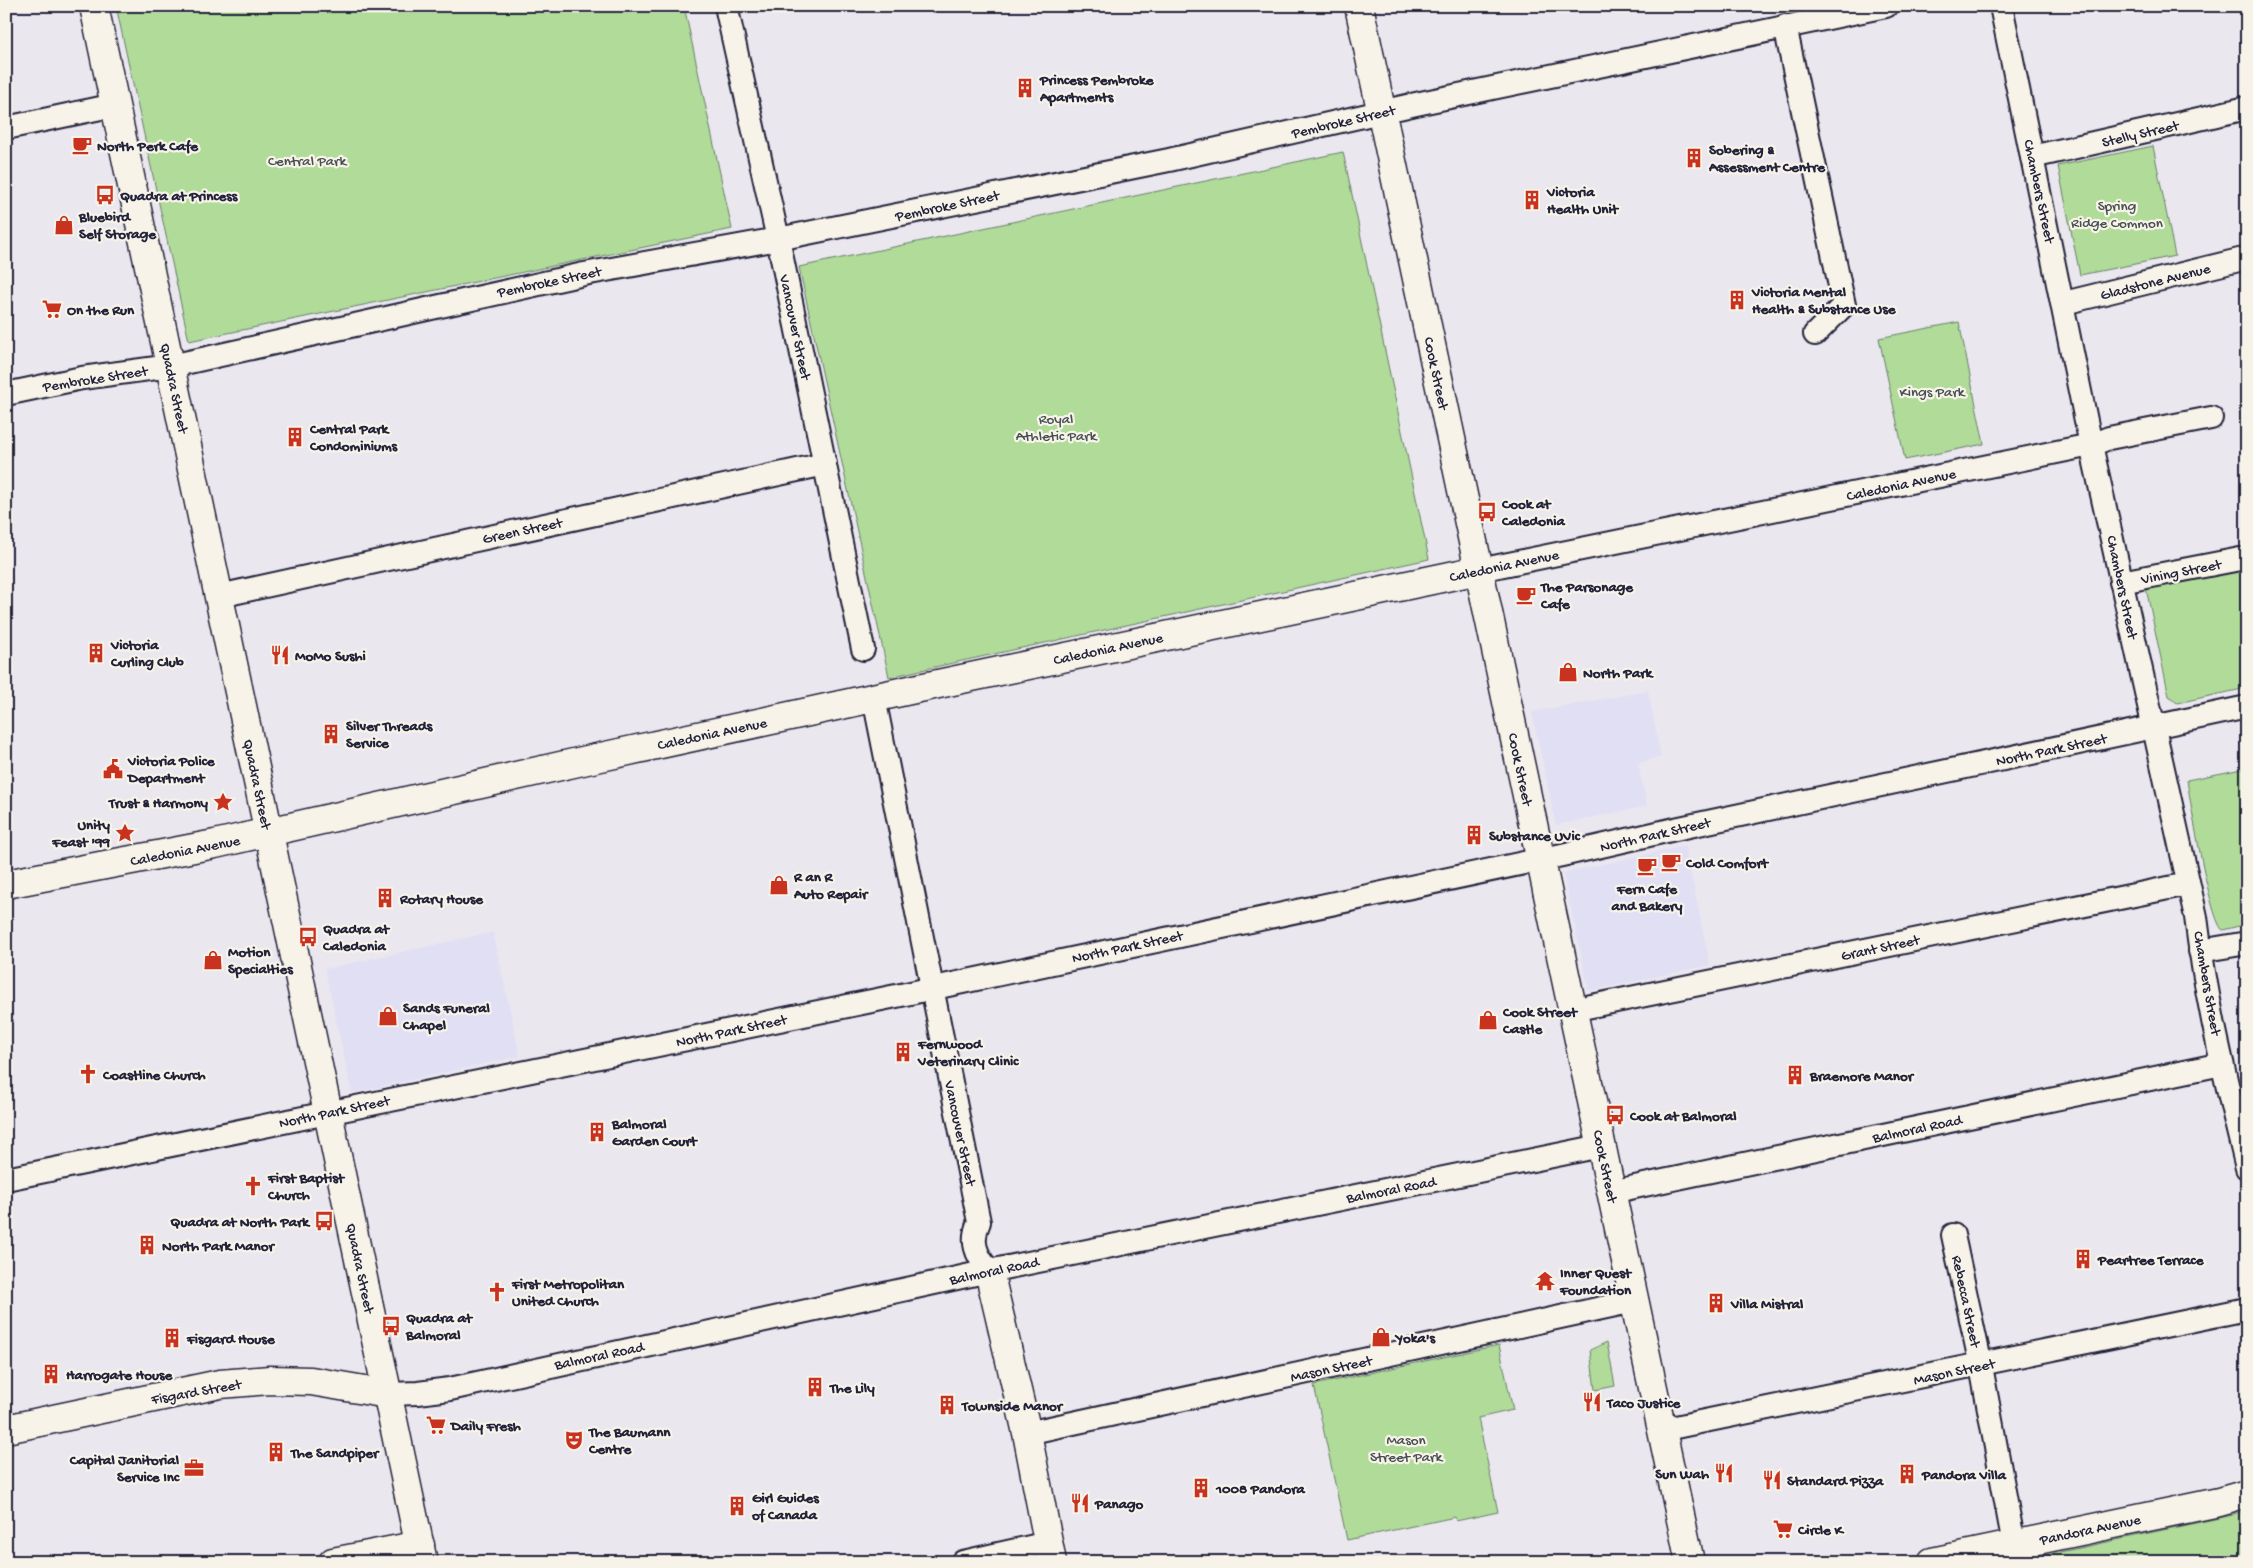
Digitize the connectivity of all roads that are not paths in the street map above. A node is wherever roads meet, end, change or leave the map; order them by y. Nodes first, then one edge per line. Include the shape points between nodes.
1 (94, 6) edge
2 (726, 6) edge
3 (1359, 6) edge
4 (1886, 6) edge
5 (2001, 6) edge
6 (1785, 26) junction
7 (115, 105) junction
8 (2247, 108) edge
9 (1382, 113) junction
10 (6, 128) edge
11 (2032, 157) junction
12 (778, 239) junction
13 (2247, 258) edge
14 (2064, 303) junction
15 (1816, 334) dead end
16 (171, 366) junction
17 (6, 394) edge
18 (2211, 418) dead end
19 (2091, 445) junction
20 (825, 464) junction
21 (2240, 559) dead end
22 (1479, 570) junction
23 (2121, 582) junction
24 (219, 596) junction
25 (863, 649) dead end
26 (874, 698) junction
27 (2247, 707) edge
28 (2153, 727) junction
29 (268, 832) junction
30 (1540, 860) junction
31 (6, 884) edge
32 (2188, 884) junction
33 (2247, 943) edge
34 (2200, 951) junction
35 (931, 988) junction
36 (1572, 1010) junction
37 (2222, 1064) junction
38 (327, 1112) junction
39 (1602, 1146) junction
40 (2247, 1168) edge
41 (6, 1179) edge
42 (1611, 1192) junction
43 (1953, 1235) dead end
44 (989, 1271) junction
45 (1634, 1301) junction
46 (2247, 1309) edge
47 (1981, 1366) junction
48 (388, 1394) junction
49 (6, 1429) edge
50 (1661, 1430) junction
51 (1027, 1433) junction
52 (2247, 1494) edge
53 (2014, 1545) junction
54 (421, 1553) edge
55 (1050, 1553) edge
56 (333, 1562) edge
57 (963, 1562) edge
58 (1690, 1562) edge
59 (1932, 1562) edge

1 - 7 main road, Quadra Street
2 - 12 street, Vancouver Street
3 - 9 main road, Cook Street
4 - 6 street, Pembroke Street
5 - 11 street, Chambers Street
6 - 9 street, Pembroke Street
6 - 15 street via 1844,305
7 - 10 street
7 - 16 main road, Quadra Street
8 - 11 street, Stelly Street
9 - 12 street, Pembroke Street
9 - 22 main road, Cook Street
11 - 14 street, Chambers Street
12 - 16 street, Pembroke Street via 592,272
12 - 20 street, Vancouver Street
13 - 14 street, Gladstone Avenue
14 - 19 street, Chambers Street
16 - 17 street, Pembroke Street via 82,378
16 - 24 main road, Quadra Street
18 - 19 street, Caledonia Avenue via 2109,438
19 - 22 street, Caledonia Avenue
19 - 23 street, Chambers Street
20 - 24 street, Green Street
20 - 25 street, Vancouver Street
21 - 23 street, Vining Street
22 - 26 main road, Caledonia Avenue
22 - 30 main road, Cook Street
23 - 28 street, Chambers Street
24 - 29 main road, Quadra Street
26 - 29 main road, Caledonia Avenue
26 - 35 street, Vancouver Street
27 - 28 street, North Park Street
28 - 30 street, North Park Street
28 - 32 street, Chambers Street
29 - 31 main road, Caledonia Avenue
29 - 38 main road, Quadra Street
30 - 35 street, North Park Street
30 - 36 main road, Cook Street
32 - 34 street, Chambers Street
32 - 36 street, Grant Street
33 - 34 street
34 - 37 street, Chambers Street
35 - 38 street, North Park Street
35 - 44 street, Vancouver Street via 979,1222 974,1234 979,1259
36 - 39 main road, Cook Street
37 - 40 street, Chambers Street
37 - 42 street, Balmoral Road
38 - 41 street, North Park Street
38 - 48 main road, Quadra Street
39 - 42 main road, Cook Street
39 - 44 street, Balmoral Road
42 - 45 main road, Cook Street
43 - 47 street, Rebecca Street
44 - 48 street, Balmoral Road via 450,1388
44 - 51 main road, Vancouver Street
45 - 50 main road, Cook Street
45 - 51 street, Mason Street
46 - 47 street, Mason Street
47 - 50 street, Mason Street
47 - 53 street, Rebecca Street
48 - 49 main road, Fisgard Street via 311,1382 270,1380 220,1384
48 - 54 main road, Quadra Street
50 - 58 main road, Cook Street
51 - 55 main road, Vancouver Street
52 - 53 main road, Pandora Avenue
53 - 59 main road, Pandora Avenue
54 - 56 main road
55 - 57 street

